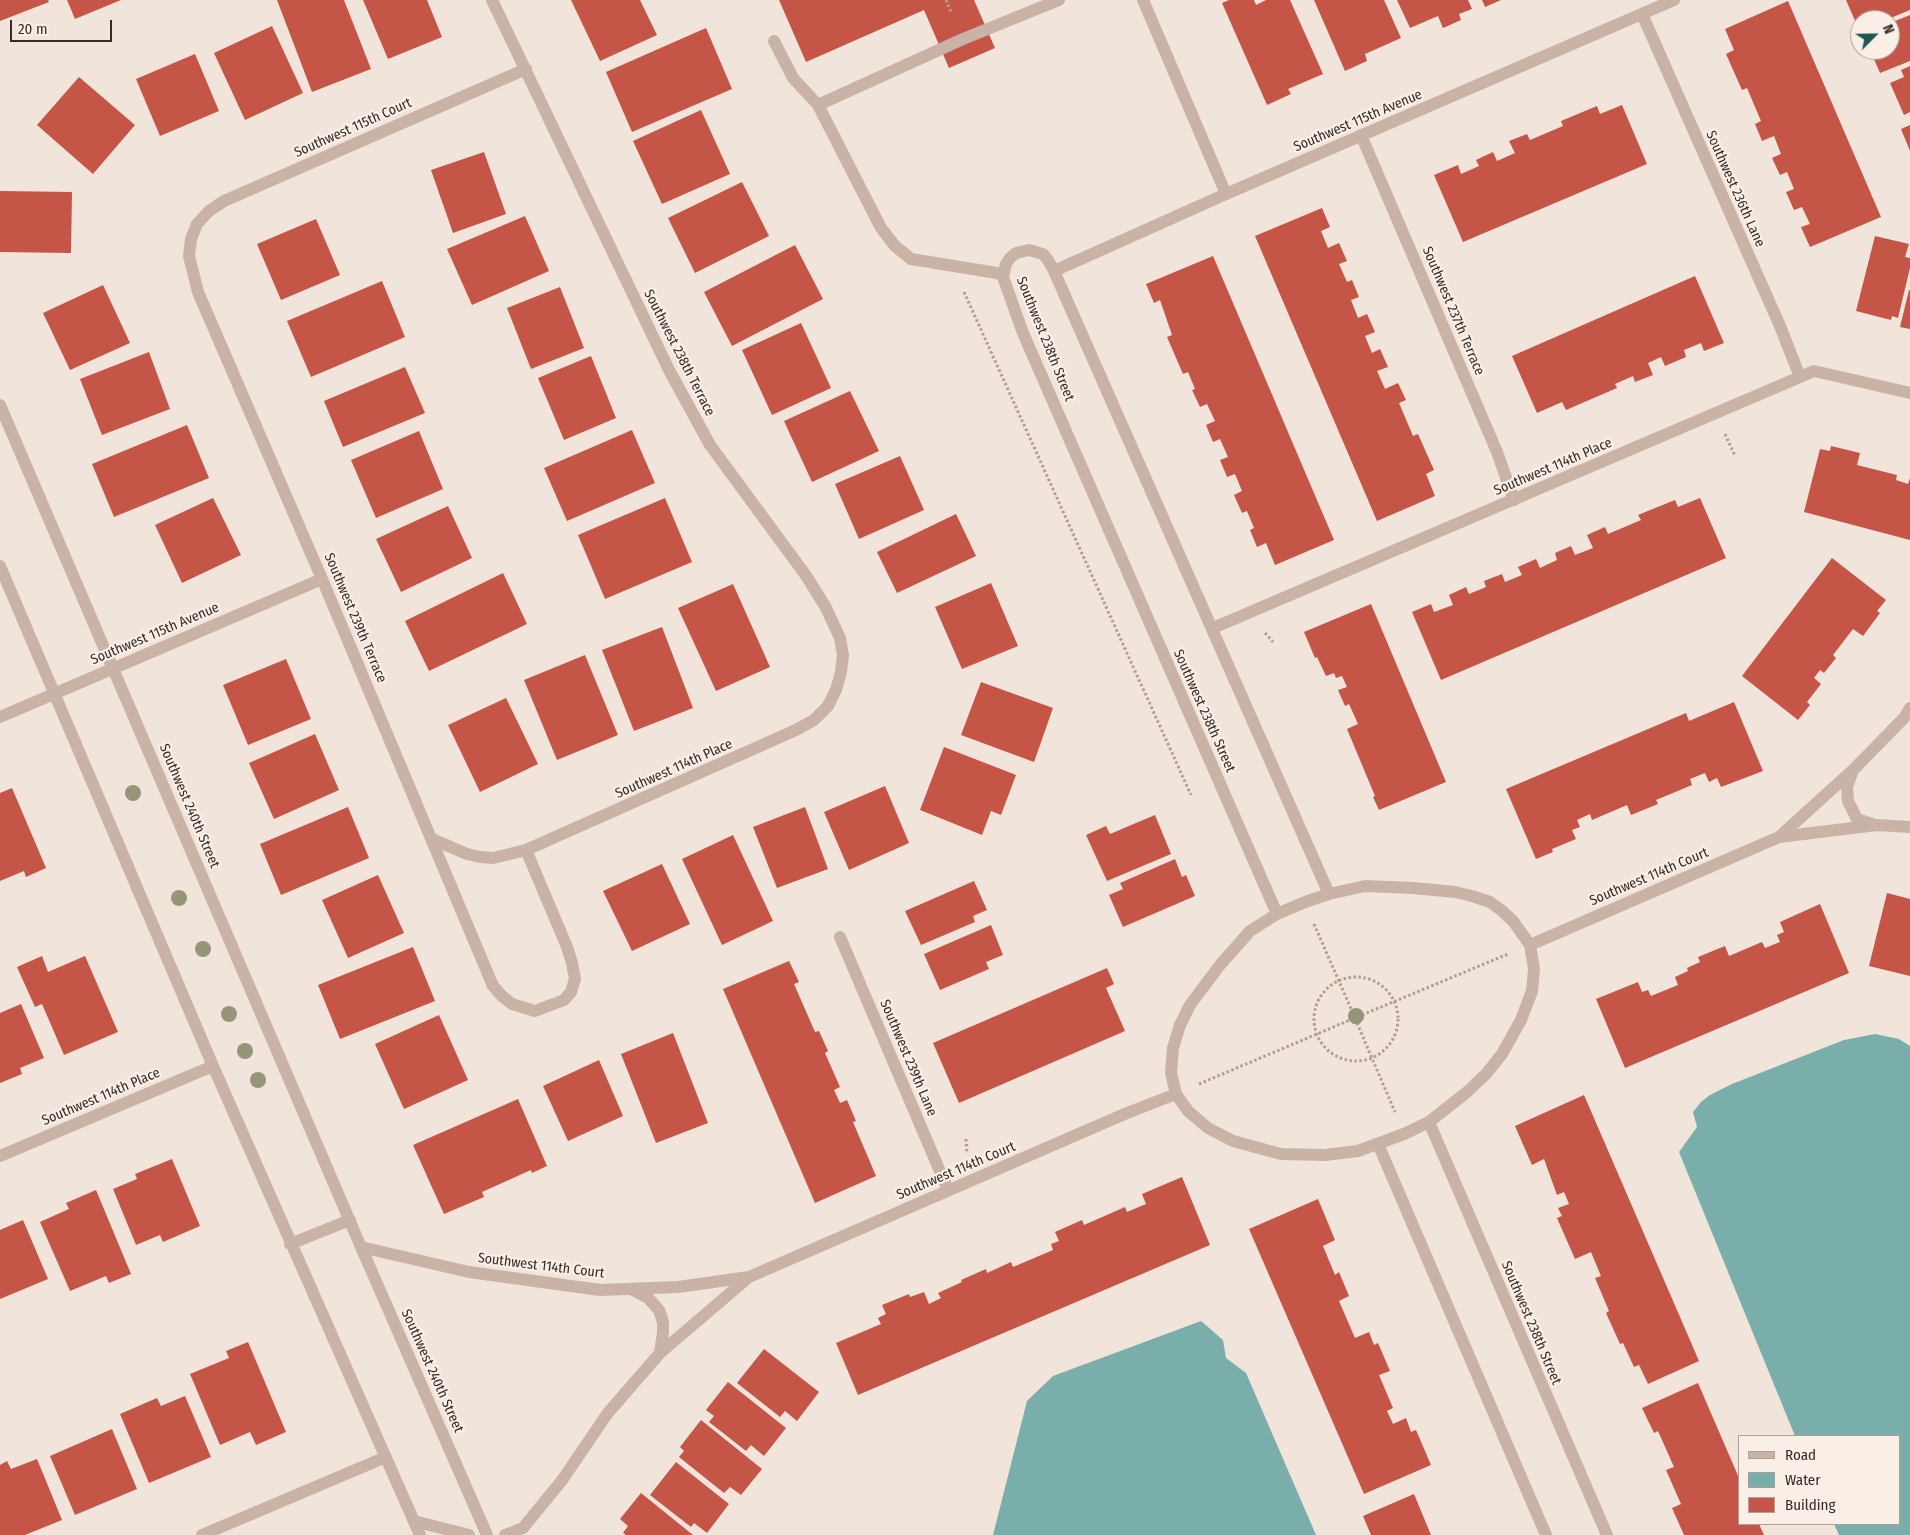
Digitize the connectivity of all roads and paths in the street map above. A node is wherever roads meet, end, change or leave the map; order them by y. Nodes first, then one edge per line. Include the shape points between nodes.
1 (492, 0) edge
2 (946, 0) edge
3 (1059, 0) edge
4 (1143, 0) edge
5 (1674, 0) edge
6 (951, 12) dead end
7 (1642, 14) junction
8 (774, 41) dead end
9 (526, 69) junction
10 (818, 105) junction
11 (1361, 135) junction
12 (1226, 194) junction
13 (197, 224) joint
14 (1054, 271) junction
15 (1003, 274) junction
16 (961, 284) dead end
17 (1800, 377) junction
18 (1910, 393) edge
19 (0, 406) edge
20 (1514, 500) junction
21 (0, 566) edge
22 (322, 579) junction
23 (1213, 628) junction
24 (1265, 633) dead end
25 (1273, 642) dead end
26 (113, 668) junction
27 (55, 693) junction
28 (828, 706) joint
29 (1910, 708) edge
30 (0, 717) edge
31 (1853, 770) junction
32 (1191, 795) dead end
33 (1877, 826) junction
34 (1910, 827) edge
35 (1779, 836) junction
36 (432, 839) junction
37 (526, 850) junction
38 (1329, 894) junction
39 (1276, 914) junction
40 (1312, 918) dead end
41 (840, 938) dead end
42 (1530, 945) junction
43 (1514, 952) dead end
44 (1338, 980) junction
45 (1394, 1001) junction
46 (1352, 1011) junction
47 (1362, 1015) junction
48 (1350, 1020) junction
49 (1357, 1023) junction
50 (1316, 1034) junction
51 (1372, 1058) junction
52 (213, 1066) junction
53 (1198, 1084) dead end
54 (1176, 1094) junction
55 (1397, 1117) dead end
56 (1429, 1122) junction
57 (966, 1139) dead end
58 (1378, 1144) junction
59 (967, 1153) dead end
60 (0, 1156) edge
61 (948, 1190) junction
62 (350, 1220) junction
63 (290, 1244) junction
64 (361, 1247) junction
65 (749, 1277) junction
66 (631, 1289) junction
67 (660, 1353) junction
68 (386, 1457) junction
69 (414, 1521) junction
70 (202, 1535) edge
71 (420, 1535) edge
72 (469, 1535) edge
73 (487, 1535) edge
74 (505, 1535) edge
75 (1546, 1535) edge
76 (1606, 1535) edge

1 - 9 street, Southwest 238th Terrace
2 - 6 path
3 - 10 street via 963,39
4 - 12 street
5 - 7 street, Southwest 115th Avenue
7 - 11 street, Southwest 115th Avenue
7 - 17 street, Southwest 236th Lane
8 - 10 street via 793,78
9 - 13 street, Southwest 115th Court via 224,201
9 - 28 street, Southwest 238th Terrace via 669,370 710,445 826,608 840,638 843,655 836,690
10 - 15 street via 881,228 895,246 911,259
11 - 12 street, Southwest 115th Avenue
11 - 20 street, Southwest 237th Terrace via 1497,452
12 - 14 street, Southwest 115th Avenue
13 - 22 street, Southwest 239th Terrace via 189,256 198,292
14 - 15 street, Southwest 238th Street via 1043,254 1029,250 1010,258
14 - 23 street, Southwest 238th Street
15 - 39 street, Southwest 238th Street via 1023,333
16 - 32 path
17 - 18 street, Southwest 114th Place via 1814,371
17 - 20 street, Southwest 114th Place
19 - 26 street, Southwest 240th Street
20 - 23 street, Southwest 114th Place
21 - 27 street
22 - 26 street, Southwest 115th Avenue
22 - 36 street, Southwest 239th Terrace
23 - 38 street, Southwest 238th Street
24 - 25 path
26 - 27 street, Southwest 115th Avenue
26 - 62 street, Southwest 240th Street
27 - 30 street, Southwest 115th Avenue
27 - 52 street
28 - 37 street, Southwest 114th Place via 814,720 796,730
29 - 31 street, Southwest 114th Court
31 - 33 street via 1847,787 1848,801 1857,819
31 - 35 street, Southwest 114th Court
33 - 34 street, Southwest 114th Court
33 - 35 street, Southwest 114th Court
35 - 42 street, Southwest 114th Court
36 - 37 street, Southwest 114th Place via 480,857 493,858
36 - 37 street, Southwest 239th Terrace via 493,986 502,996 535,1011 564,1000 575,979 567,947
38 - 39 street
38 - 42 street via 1365,886 1472,896 1501,910
39 - 54 street via 1250,931 1190,1005 1173,1048 1171,1073
40 - 44 path
41 - 61 street, Southwest 239th Lane
42 - 56 street via 1534,969 1532,991 1521,1020 1502,1054 1467,1092
43 - 45 path
44 - 45 path via 1364,977 1382,986
44 - 46 path
44 - 50 path via 1327,987 1314,1009
45 - 47 path
45 - 51 path via 1398,1014 1395,1034 1383,1051
46 - 47 path via 1360,1011
46 - 48 path
47 - 49 path
48 - 49 path
48 - 50 path
49 - 51 path
50 - 51 path via 1333,1055 1359,1061
50 - 53 path
51 - 55 path
52 - 60 street, Southwest 114th Place
52 - 63 street
54 - 58 street via 1208,1128 1234,1140 1281,1154 1326,1155 1358,1151
54 - 61 street, Southwest 114th Court
56 - 58 street
56 - 76 street, Southwest 238th Street
57 - 59 path
58 - 75 street
61 - 65 street, Southwest 114th Court
62 - 63 street
62 - 64 street, Southwest 240th Street
63 - 68 street
64 - 66 street, Southwest 114th Court via 469,1272 600,1290
64 - 73 street, Southwest 240th Street
65 - 66 street, Southwest 114th Court via 678,1287
65 - 67 street, Southwest 114th Court
66 - 67 street via 648,1298 659,1310 663,1322
67 - 74 street, Southwest 114th Court via 607,1414 563,1479 523,1528
68 - 69 street
68 - 70 street
69 - 71 street
69 - 72 street

